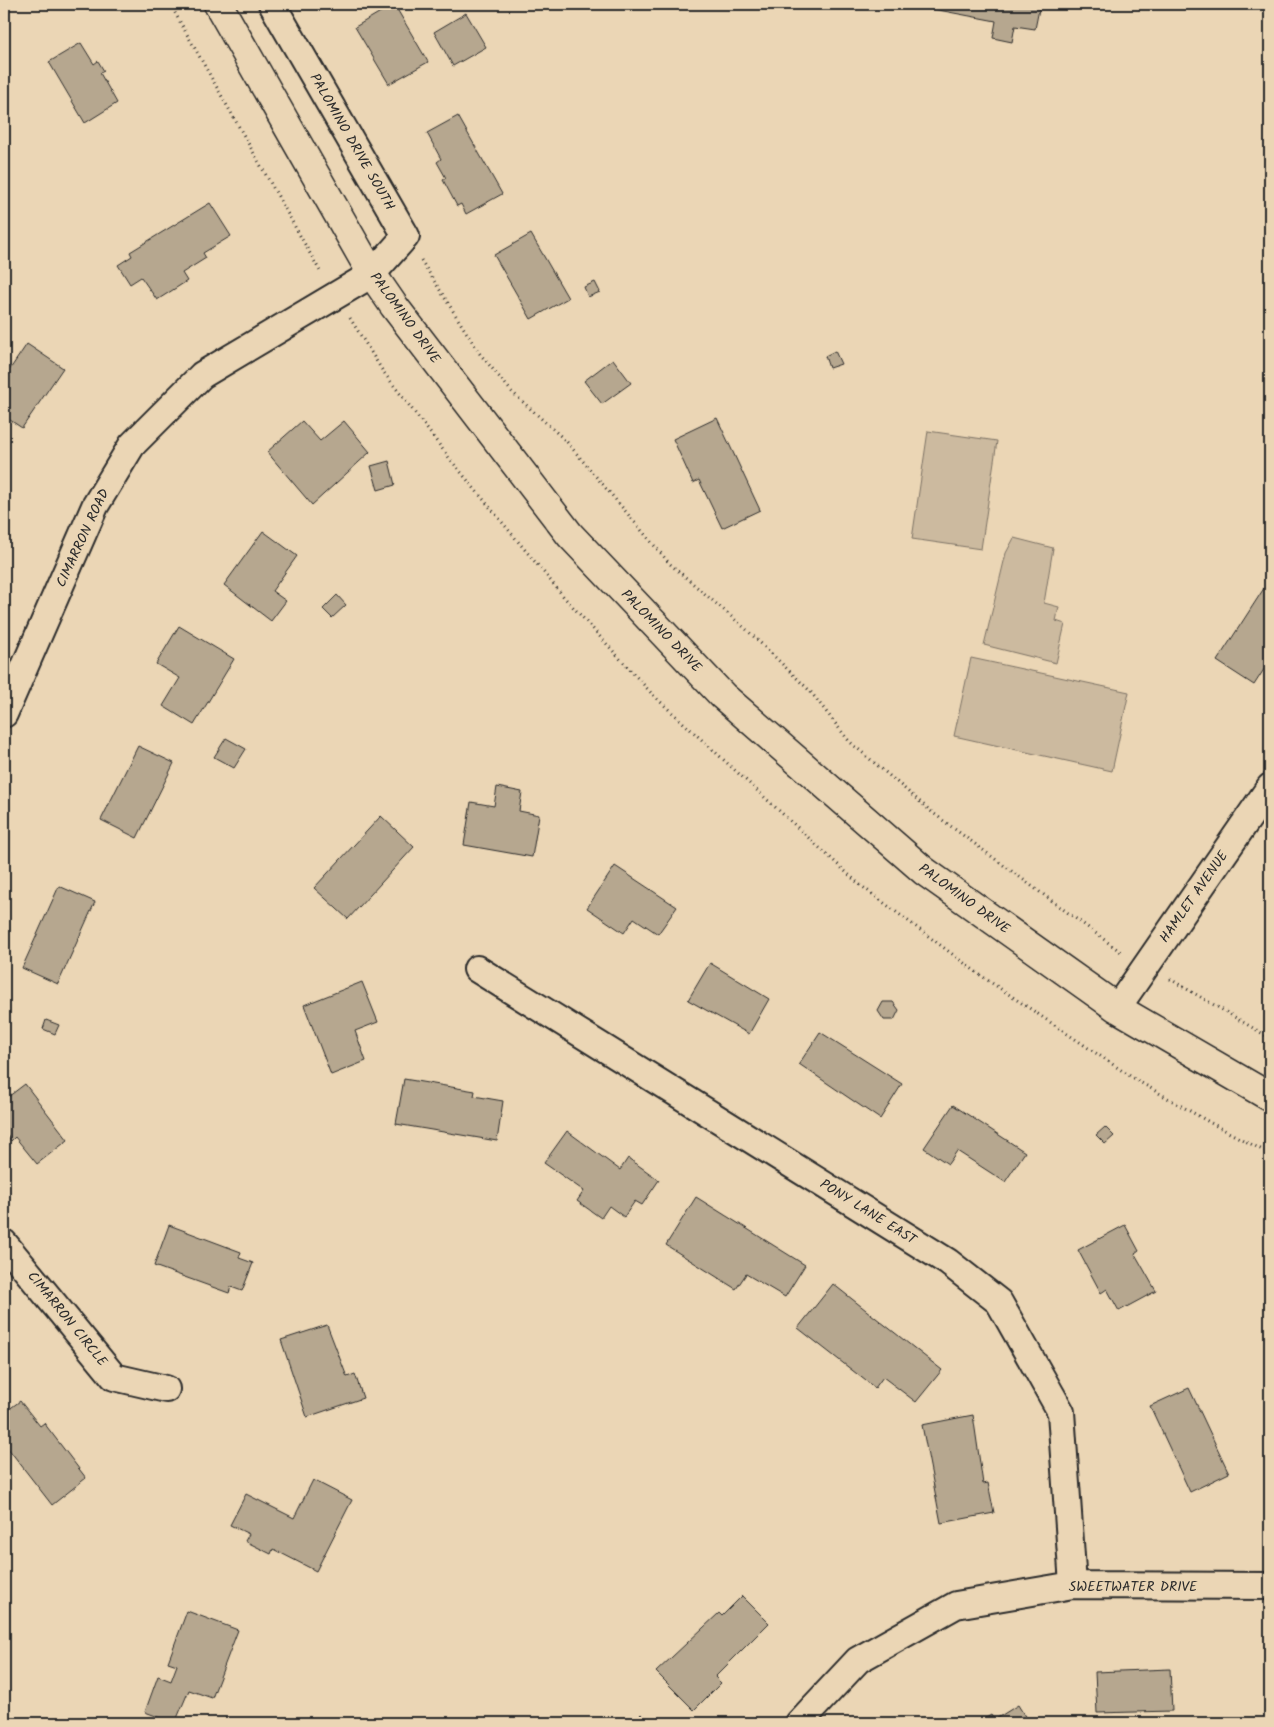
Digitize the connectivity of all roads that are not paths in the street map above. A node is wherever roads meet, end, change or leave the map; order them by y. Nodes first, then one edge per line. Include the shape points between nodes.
1 (218, 4) edge
2 (272, 4) edge
3 (372, 274) junction
4 (4, 714) edge
5 (1270, 787) edge
6 (477, 969) dead end
7 (1117, 1008) junction
8 (1270, 1097) edge
9 (4, 1243) edge
10 (166, 1389) dead end
11 (1073, 1585) junction
12 (1270, 1586) edge
13 (799, 1723) edge

1 - 3 street, PALOMINO DRIVE
2 - 3 street, PALOMINO DRIVE SOUTH via 406,236
3 - 4 street, CIMARRON ROAD via 202,374 132,445 95,506
3 - 7 street, PALOMINO DRIVE via 570,535 723,696 924,871
5 - 7 street, HAMLET AVENUE
6 - 11 street, PONY LANE EAST via 948,1262 999,1302 1061,1412
7 - 8 street, PALOMINO DRIVE
9 - 10 street, CIMARRON CIRCLE via 114,1377
11 - 12 street, SWEETWATER DRIVE
11 - 13 street, SWEETWATER DRIVE via 956,1605 858,1660

